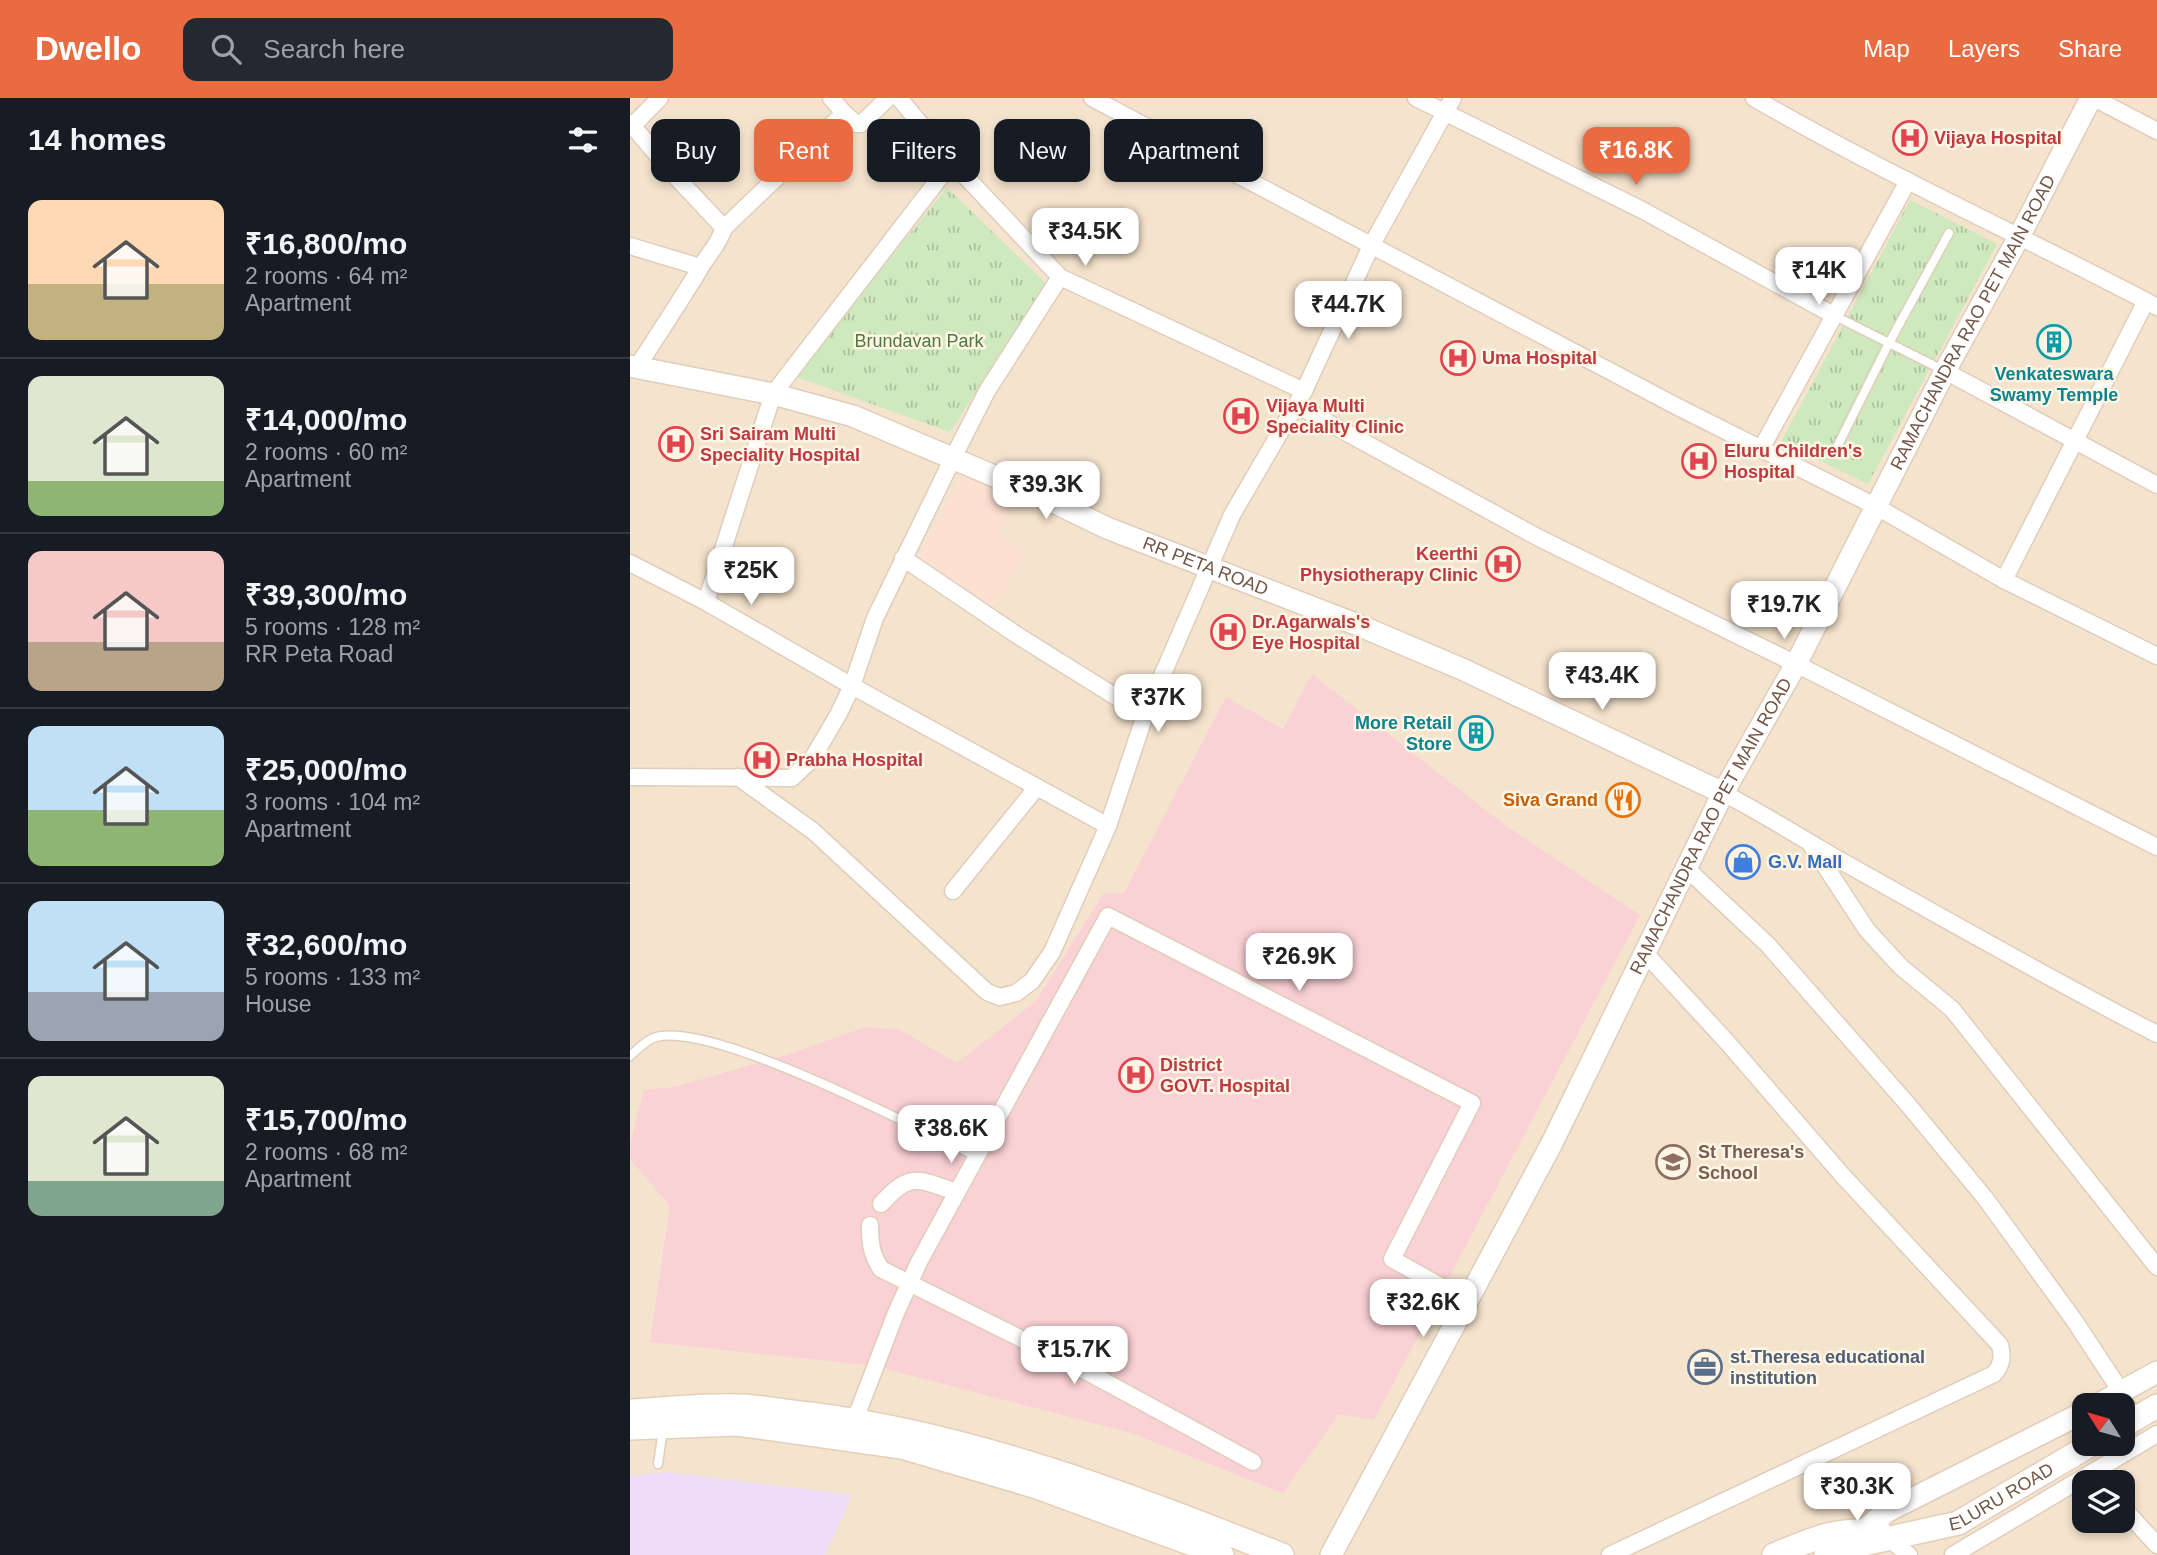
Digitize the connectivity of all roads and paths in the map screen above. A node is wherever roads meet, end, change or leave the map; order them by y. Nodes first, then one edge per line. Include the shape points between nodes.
1 (660, 98) edge
2 (831, 98) edge
3 (888, 98) edge
4 (899, 98) edge
5 (1092, 98) edge
6 (1416, 98) edge
7 (1754, 98) edge
8 (2092, 98) edge
9 (1449, 105) edge
10 (844, 113) junction
11 (916, 119) edge
12 (631, 125) edge
13 (2157, 131) edge
14 (1908, 181) junction
15 (937, 182) edge
16 (971, 182) edge
17 (724, 228) junction
18 (1949, 233) dead end
19 (2020, 235) junction
20 (630, 246) edge
21 (1371, 246) junction
22 (700, 267) junction
23 (1060, 277) junction
24 (2152, 304) edge
25 (1835, 316) junction
26 (1889, 342) junction
27 (634, 367) edge
28 (1945, 371) junction
29 (773, 394) junction
30 (1300, 398) junction
31 (2076, 439) junction
32 (1760, 449) junction
33 (1833, 455) dead end
34 (953, 458) junction
35 (2157, 485) edge
36 (1877, 506) junction
37 (903, 558) junction
38 (630, 563) edge
39 (1209, 567) junction
40 (2004, 580) junction
41 (706, 602) junction
42 (2157, 656) edge
43 (1796, 664) junction
44 (852, 686) junction
45 (1145, 715) junction
46 (630, 777) edge
47 (738, 777) junction
48 (1037, 787) junction
49 (1723, 793) junction
50 (1108, 826) junction
51 (1810, 843) junction
52 (2157, 847) edge
53 (1686, 868) junction
54 (953, 891) dead end
55 (1644, 953) junction
56 (2157, 1034) edge
57 (630, 1056) edge
58 (976, 1156) junction
59 (957, 1192) junction
60 (881, 1204) dead end
61 (870, 1225) dead end
62 (2157, 1268) edge
63 (910, 1283) junction
64 (1467, 1301) junction
65 (2157, 1372) edge
66 (2116, 1393) edge
67 (2157, 1406) edge
68 (630, 1411) edge
69 (2135, 1413) edge
70 (2072, 1418) edge
71 (2135, 1418) edge
72 (2135, 1422) edge
73 (663, 1427) junction
74 (630, 1428) edge
75 (851, 1429) junction
76 (2157, 1434) edge
77 (2072, 1456) edge
78 (1253, 1462) dead end
79 (658, 1464) dead end
80 (2072, 1490) edge
81 (1121, 1505) junction
82 (2135, 1521) edge
83 (1864, 1530) junction
84 (1901, 1543) edge
85 (2157, 1545) edge
86 (1831, 1546) edge
87 (1222, 1555) edge
88 (1282, 1555) edge
89 (1331, 1555) edge
90 (1610, 1555) edge
91 (1774, 1555) edge
92 (1953, 1555) edge

1 - 12 street
2 - 10 street
3 - 10 street via 861,124
4 - 11 street
5 - 21 street
6 - 9 street
7 - 14 street
8 - 13 street
8 - 19 street, RAMACHANDRA RAO PET MAIN ROAD
9 - 21 street
9 - 25 street
10 - 17 street
12 - 17 street
14 - 19 street
14 - 25 street
15 - 29 street
16 - 23 street
17 - 22 street via 719,244
18 - 26 lane
19 - 24 street
19 - 28 street, RAMACHANDRA RAO PET MAIN ROAD
20 - 22 street
21 - 30 street
21 - 32 street
22 - 27 street
23 - 30 street
23 - 34 street via 987,391
24 - 31 street
25 - 26 lane
25 - 32 street
26 - 28 lane
26 - 33 lane
27 - 29 street, RR PETA ROAD
28 - 31 street
28 - 36 street, RAMACHANDRA RAO PET MAIN ROAD
29 - 34 street, RR PETA ROAD via 853,416
29 - 41 street
30 - 39 street via 1232,515
30 - 43 street via 1539,538
31 - 35 street
31 - 40 street
32 - 36 street
34 - 37 street
34 - 39 street, RR PETA ROAD via 1108,528
36 - 40 street
36 - 43 street, RAMACHANDRA RAO PET MAIN ROAD
37 - 44 street via 875,618
37 - 45 street
38 - 41 street
39 - 45 street
39 - 49 street, RR PETA ROAD via 1462,669
40 - 42 street
41 - 44 street
43 - 49 street, RAMACHANDRA RAO PET MAIN ROAD
43 - 52 street
44 - 47 street via 812,759 792,778
44 - 48 street
45 - 50 street
46 - 47 street
47 - 50 street via 813,831 987,992 1000,996 1016,993 1032,981 1052,952
48 - 50 street
48 - 54 street
49 - 51 street
49 - 53 street, RAMACHANDRA RAO PET MAIN ROAD
51 - 56 street
51 - 62 street via 1867,930 1901,967 1952,1009
53 - 55 street, RAMACHANDRA RAO PET MAIN ROAD
53 - 66 street via 1768,945 1977,1188 2074,1320
55 - 64 street, RAMACHANDRA RAO PET MAIN ROAD via 1552,1143
55 - 90 street via 2000,1345 2003,1356 1994,1374
57 - 58 lane via 654,1037 679,1035 718,1043 816,1081
58 - 59 street
58 - 64 street via 1108,916 1472,1103 1392,1259
59 - 60 street via 915,1179 897,1187
59 - 63 street
61 - 63 street via 874,1259 881,1269
63 - 75 street
63 - 78 street
64 - 89 street, RAMACHANDRA RAO PET MAIN ROAD
65 - 69 street
67 - 71 main road
68 - 75 main road via 742,1406
70 - 83 street via 1886,1511
72 - 76 street
73 - 74 main road
73 - 75 main road via 737,1424
73 - 79 lane
75 - 81 main road via 905,1429 975,1446
77 - 84 main road, ELURU ROAD via 1958,1523
80 - 92 street
81 - 87 main road
81 - 88 main road
82 - 85 street
83 - 84 main road, ELURU ROAD
83 - 86 main road, ELURU ROAD
84 - 86 main road, ELURU ROAD
86 - 91 main road, ELURU ROAD

